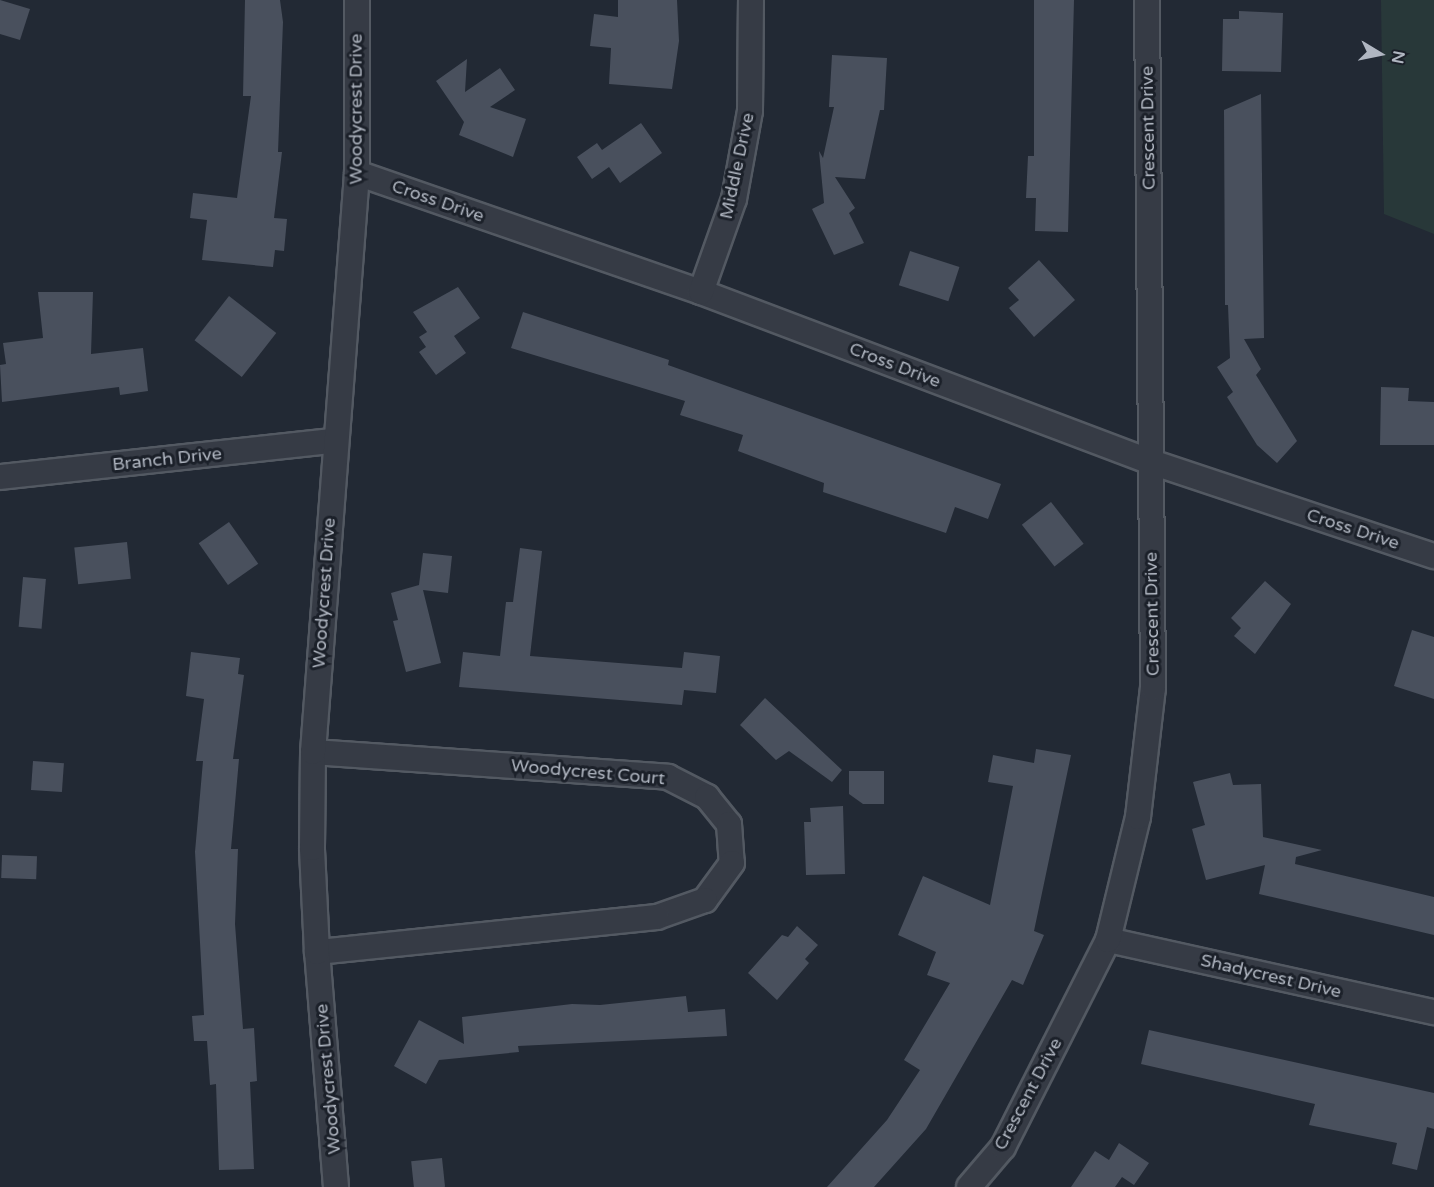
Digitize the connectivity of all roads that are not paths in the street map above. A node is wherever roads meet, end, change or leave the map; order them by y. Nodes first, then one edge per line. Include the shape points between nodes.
1 (357, 0) edge
2 (751, 0) edge
3 (1147, 0) edge
4 (357, 173) junction
5 (701, 292) junction
6 (334, 441) junction
7 (1151, 462) junction
8 (0, 477) edge
9 (1434, 556) edge
10 (313, 752) junction
11 (1108, 940) junction
12 (317, 952) junction
13 (1434, 1012) edge
14 (336, 1187) edge
15 (969, 1187) edge

1 - 4 street, Woodycrest Drive
2 - 5 street, Middle Drive via 750,111 734,199
3 - 7 street, Crescent Drive
4 - 5 street, Cross Drive
4 - 6 street, Woodycrest Drive
5 - 7 street, Cross Drive
6 - 8 street, Branch Drive
6 - 10 street, Woodycrest Drive
7 - 9 street, Cross Drive
7 - 11 street, Crescent Drive via 1153,688 1138,817
10 - 12 street, Woodycrest Drive
10 - 12 street, Woodycrest Court via 668,777 707,797 729,824 732,863 705,900 657,917
11 - 13 street, Shadycrest Drive
11 - 15 street, Crescent Drive via 1003,1147
12 - 14 street, Woodycrest Drive

